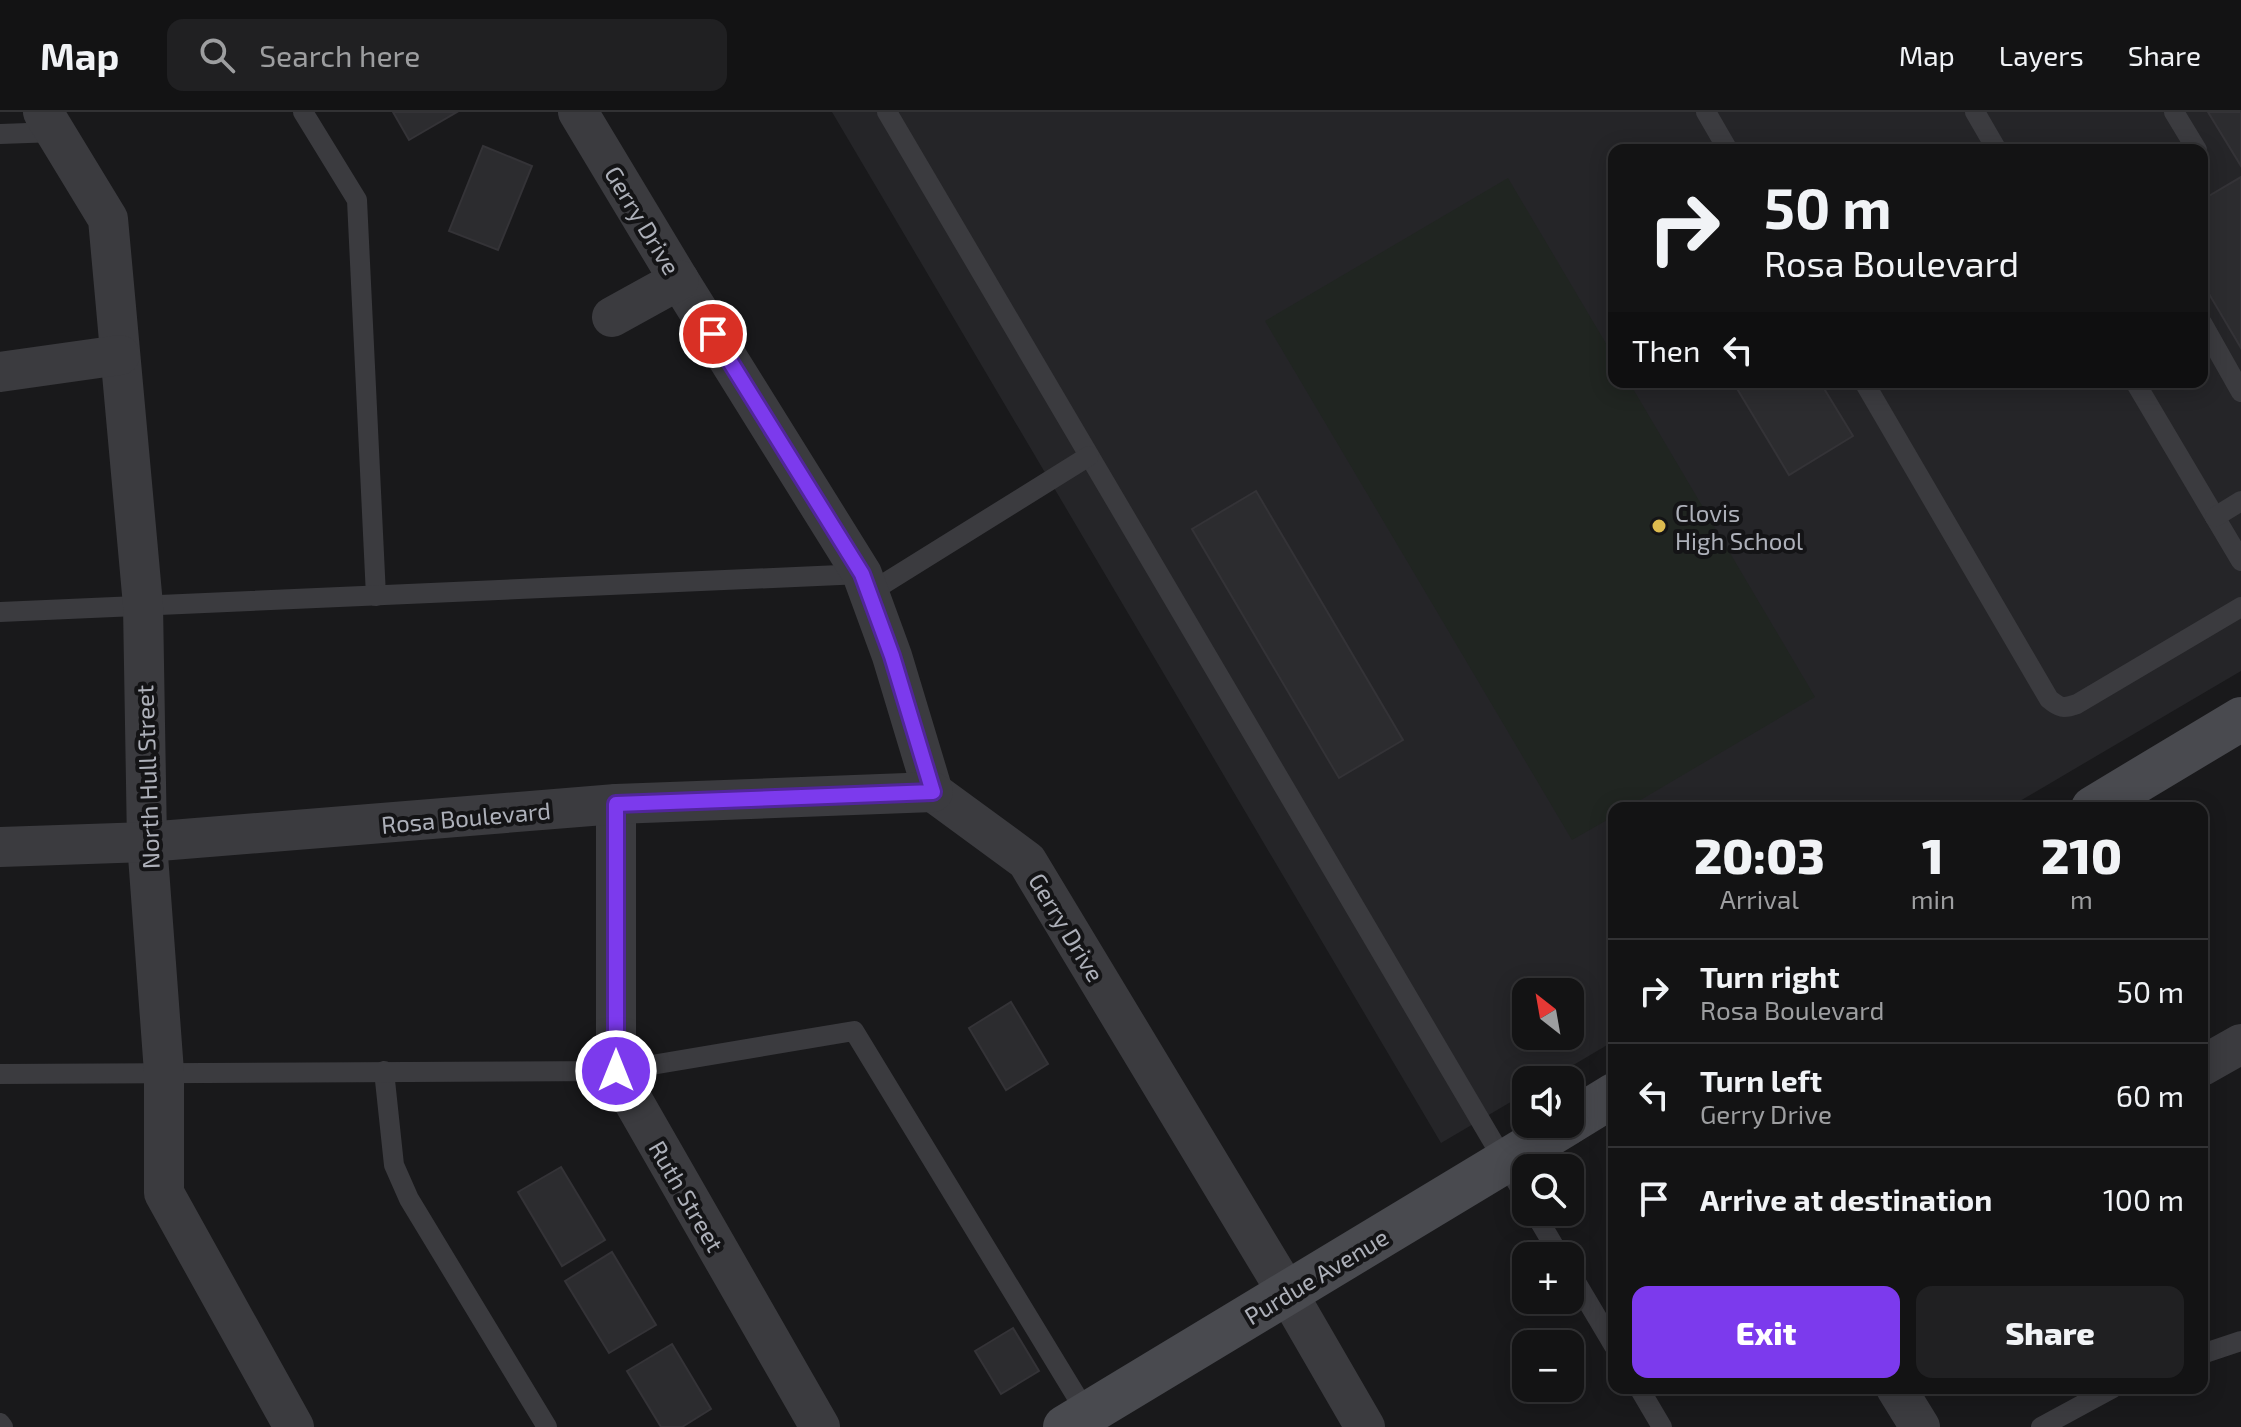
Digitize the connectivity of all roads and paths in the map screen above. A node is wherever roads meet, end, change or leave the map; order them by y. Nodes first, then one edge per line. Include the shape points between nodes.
1 (303, 112) edge
2 (578, 112) edge
3 (887, 112) edge
4 (1706, 112) edge
5 (1975, 112) edge
6 (2174, 112) edge
7 (50, 122) edge
8 (0, 134) edge
9 (1725, 144) edge
10 (1994, 144) edge
11 (2193, 144) edge
12 (679, 280) junction
13 (612, 317) dead end
14 (2208, 334) edge
15 (120, 355) junction
16 (0, 372) edge
17 (1868, 388) edge
18 (2139, 388) edge
19 (2241, 392) edge
20 (1089, 456) junction
21 (2241, 501) edge
22 (2215, 517) junction
23 (2241, 561) edge
24 (865, 583) junction
25 (376, 596) junction
26 (143, 605) junction
27 (2241, 607) edge
28 (0, 612) edge
29 (2241, 719) edge
30 (933, 792) junction
31 (2103, 802) edge
32 (616, 804) junction
33 (147, 842) junction
34 (0, 847) edge
35 (2241, 1044) edge
36 (2208, 1063) edge
37 (384, 1071) junction
38 (616, 1071) junction
39 (164, 1072) junction
40 (0, 1074) edge
41 (1608, 1099) edge
42 (1584, 1113) edge
43 (1554, 1138) edge
44 (1539, 1154) edge
45 (1512, 1175) edge
46 (1512, 1182) edge
47 (1288, 1294) junction
48 (1584, 1296) edge
49 (1608, 1336) edge
50 (2241, 1341) edge
51 (2208, 1352) edge
52 (1643, 1394) edge
53 (1900, 1394) edge
54 (2102, 1394) edge
55 (1082, 1423) edge
56 (294, 1427) edge
57 (547, 1427) edge
58 (820, 1427) edge
59 (1365, 1427) edge
60 (1662, 1427) edge
61 (1920, 1427) edge
62 (2041, 1427) edge

1 - 25 lane via 357,200
2 - 12 street, Gerry Drive
3 - 20 lane
4 - 9 lane
5 - 10 lane
6 - 11 lane
7 - 8 lane
7 - 15 street, North Hull Street via 108,219
12 - 13 street
12 - 24 street, Gerry Drive
14 - 19 lane
15 - 16 street
15 - 26 street, North Hull Street
17 - 27 lane via 2049,699 2059,707 2077,704
18 - 22 lane
20 - 24 lane
20 - 45 lane
21 - 22 lane
22 - 23 lane
24 - 25 lane
24 - 30 street, Gerry Drive
25 - 26 lane
26 - 28 lane
26 - 33 street, North Hull Street
29 - 31 street
30 - 32 street, Rosa Boulevard
30 - 47 street, Gerry Drive via 1027,861
32 - 33 street, Rosa Boulevard
32 - 38 street, Ruth Street
33 - 34 street, Rosa Boulevard
33 - 39 street, North Hull Street
35 - 36 street
37 - 38 lane
37 - 39 lane
37 - 57 lane via 394,1165 409,1199
38 - 55 lane via 854,1031
38 - 58 street, Ruth Street
39 - 40 lane
39 - 56 street, North Hull Street via 164,1193
41 - 42 street, Purdue Avenue
43 - 44 street, Purdue Avenue
46 - 47 street, Purdue Avenue
47 - 55 street, Purdue Avenue
47 - 59 street, Gerry Drive
48 - 49 lane
50 - 51 lane
52 - 60 lane
53 - 61 street
54 - 62 lane

